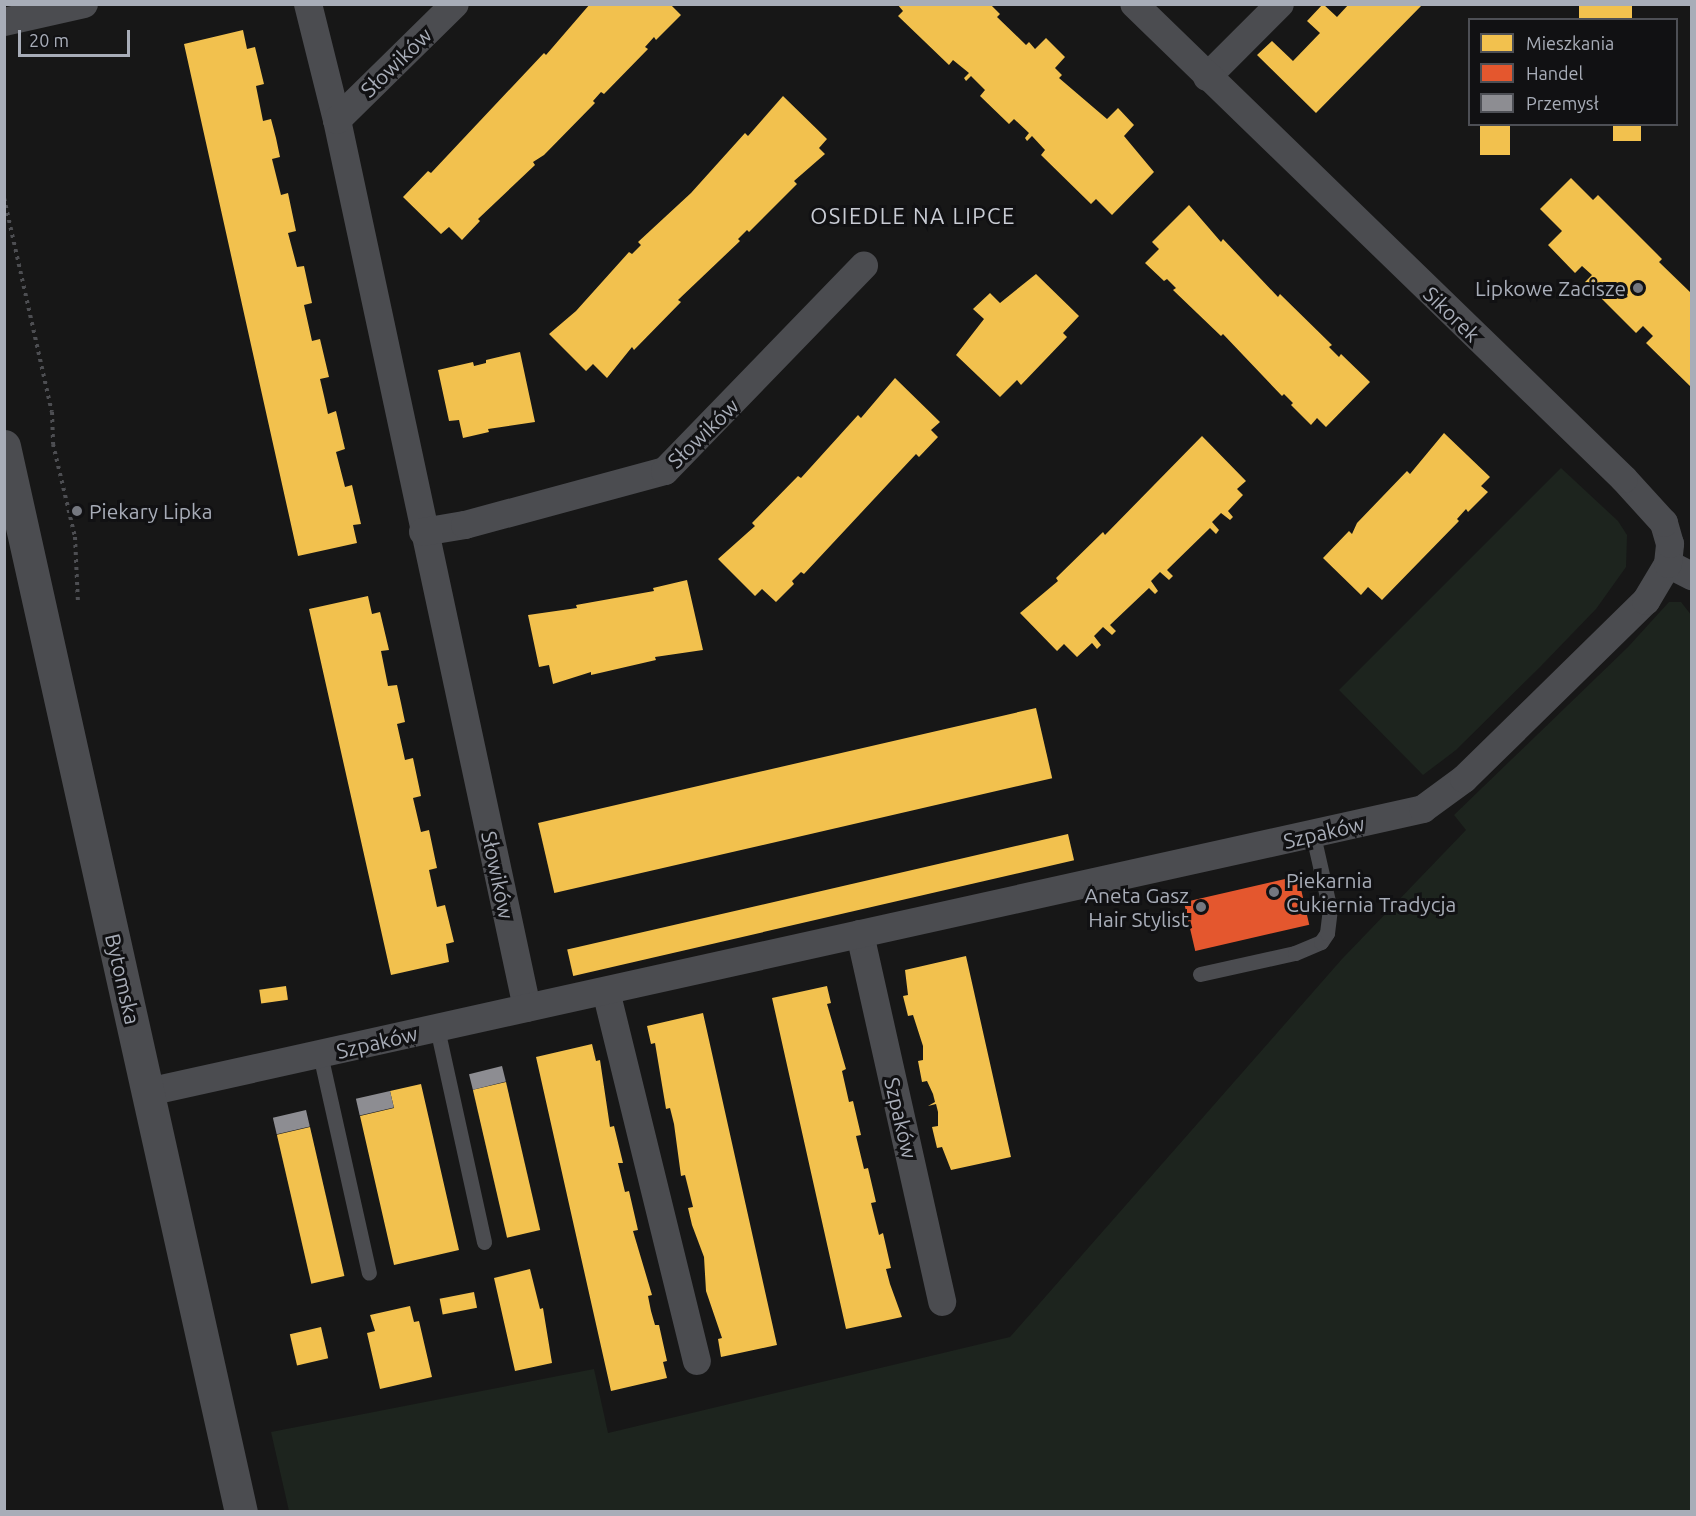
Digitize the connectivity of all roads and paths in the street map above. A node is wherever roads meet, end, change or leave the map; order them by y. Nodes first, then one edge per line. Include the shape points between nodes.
1 (84, 4) edge
2 (308, 4) edge
3 (455, 4) edge
4 (1134, 4) edge
5 (1280, 4) edge
6 (4, 22) edge
7 (1207, 77) junction
8 (336, 120) junction
9 (864, 266) dead end
10 (4, 446) edge
11 (423, 532) junction
12 (1680, 570) edge
13 (1313, 835) junction
14 (860, 934) junction
15 (1200, 974) dead end
16 (606, 991) junction
17 (527, 1008) junction
18 (437, 1028) junction
19 (320, 1054) junction
20 (148, 1092) junction
21 (484, 1242) dead end
22 (369, 1273) dead end
23 (942, 1302) dead end
24 (697, 1361) dead end
25 (241, 1512) edge

1 - 6 street
2 - 8 street, Słowików
3 - 8 street, Słowików
4 - 7 street, Sikorek
5 - 7 street
7 - 12 street, Sikorek via 1624,479 1665,523
8 - 11 street, Słowików
9 - 11 street, Słowików via 665,471 465,525
10 - 20 street, Bytomska
11 - 17 street, Słowików
12 - 13 street, Szpaków via 1446,795 1423,809
13 - 14 street, Szpaków
13 - 15 lane via 1330,910 1327,933 1321,942 1294,953
14 - 16 street, Szpaków
14 - 23 street, Szpaków
16 - 17 street, Szpaków
16 - 24 street
17 - 18 street, Szpaków
18 - 19 street, Szpaków
18 - 21 lane
19 - 20 street, Szpaków
19 - 22 lane
20 - 25 street, Bytomska

